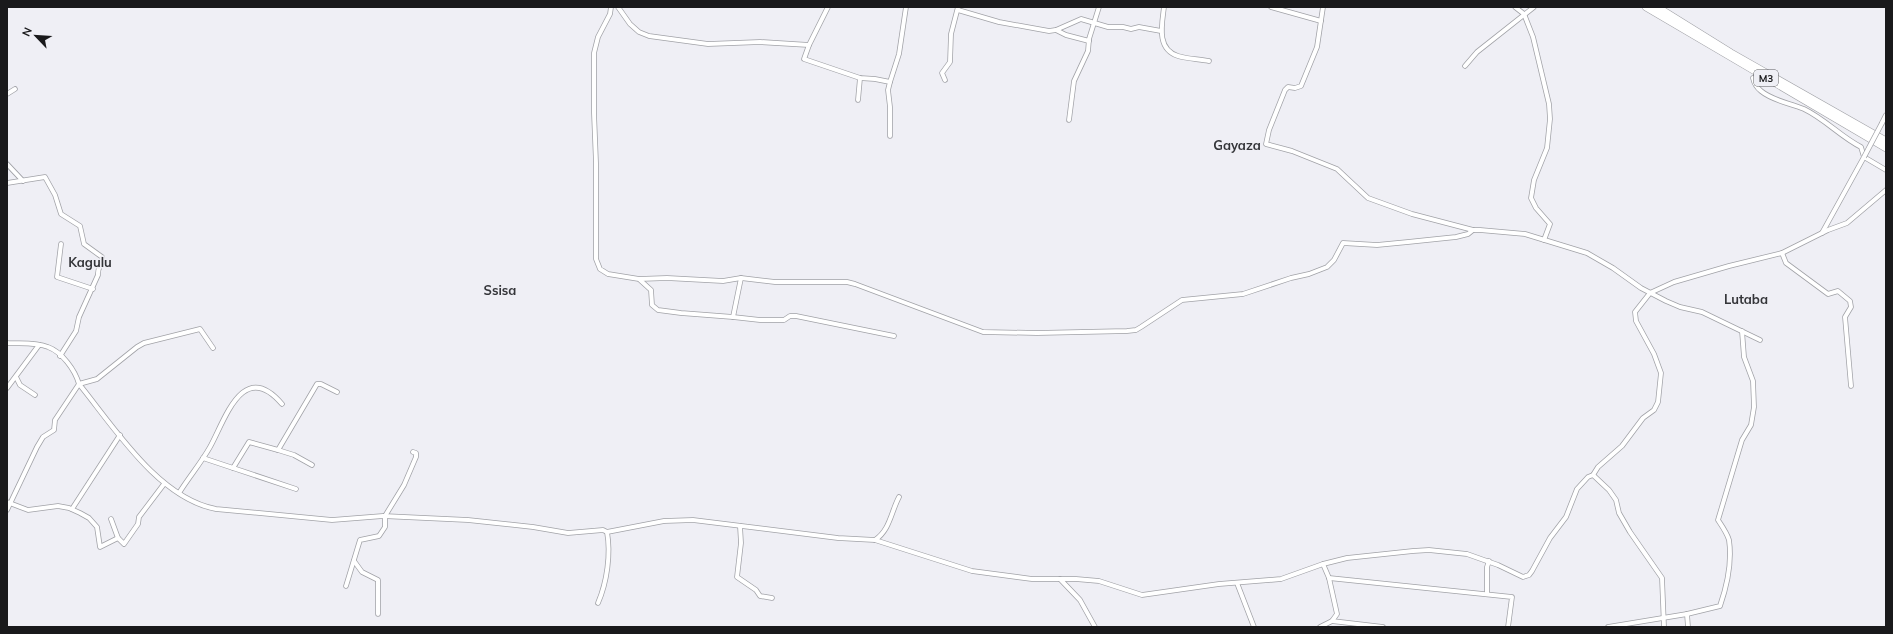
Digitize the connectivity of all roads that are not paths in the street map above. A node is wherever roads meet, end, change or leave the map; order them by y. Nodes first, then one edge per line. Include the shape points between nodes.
1 (611, 7) edge
2 (618, 7) edge
3 (828, 7) edge
4 (906, 7) edge
5 (1099, 7) edge
6 (1164, 7) edge
7 (1271, 7) edge
8 (1324, 7) edge
9 (1515, 7) edge
10 (1534, 7) edge
11 (1646, 7) edge
12 (1657, 7) edge
13 (958, 9) edge
14 (1524, 14) junction
15 (1321, 21) junction
16 (1094, 22) junction
17 (1056, 30) junction
18 (1161, 31) junction
19 (1089, 41) junction
20 (809, 45) junction
21 (1209, 61) dead end
22 (1465, 66) dead end
23 (860, 78) junction
24 (1753, 78) dead end
25 (945, 80) dead end
26 (890, 82) junction
27 (15, 89) dead end
28 (7, 94) edge
29 (858, 100) dead end
30 (1886, 115) edge
31 (1069, 120) dead end
32 (890, 136) dead end
33 (1886, 142) edge
34 (1886, 148) edge
35 (1864, 157) junction
36 (7, 164) edge
37 (1886, 170) edge
38 (23, 181) junction
39 (7, 183) edge
40 (1886, 190) edge
41 (1473, 230) junction
42 (1821, 234) junction
43 (1544, 240) junction
44 (61, 244) dead end
45 (1782, 253) junction
46 (741, 278) junction
47 (639, 279) junction
48 (93, 289) junction
49 (1650, 293) junction
50 (733, 317) junction
51 (1742, 331) junction
52 (894, 336) dead end
53 (1760, 340) dead end
54 (7, 343) edge
55 (39, 345) junction
56 (213, 348) dead end
57 (60, 356) junction
58 (16, 377) junction
59 (79, 384) junction
60 (1851, 386) dead end
61 (7, 388) edge
62 (337, 392) dead end
63 (35, 395) dead end
64 (282, 404) dead end
65 (120, 435) junction
66 (278, 450) junction
67 (413, 452) dead end
68 (203, 458) junction
69 (312, 465) dead end
70 (233, 468) junction
71 (1593, 475) junction
72 (164, 484) junction
73 (296, 489) dead end
74 (179, 492) junction
75 (899, 497) dead end
76 (9, 503) edge
77 (72, 509) junction
78 (7, 510) edge
79 (385, 516) junction
80 (111, 519) dead end
81 (740, 526) junction
82 (607, 532) junction
83 (118, 538) junction
84 (875, 540) junction
85 (354, 560) junction
86 (1489, 561) junction
87 (1323, 564) junction
88 (1329, 578) junction
89 (1060, 579) junction
90 (1237, 583) junction
91 (346, 586) dead end
92 (1487, 594) junction
93 (772, 598) dead end
94 (598, 603) dead end
95 (378, 614) dead end
96 (1686, 614) junction
97 (1664, 617) junction
98 (1332, 621) junction
99 (1095, 627) edge
100 (1254, 627) edge
101 (1320, 627) edge
102 (1383, 627) edge
103 (1508, 627) edge
104 (1608, 627) edge
105 (1664, 627) edge
106 (1688, 627) edge

1 - 47 street via 594,53 596,259 600,269 608,274
2 - 20 street via 630,24 649,36 708,44 760,42
3 - 20 street
4 - 26 street via 903,35
5 - 16 street
6 - 18 street
7 - 15 street
8 - 15 street
9 - 14 street
10 - 14 street
11 - 34 highway, M3
12 - 33 highway, M3
13 - 17 street via 999,22 1033,29
13 - 25 street via 951,34 950,62 942,73
14 - 22 street via 1477,52
14 - 43 street via 1533,37 1549,104 1547,148 1534,180 1531,198 1550,224
15 - 41 street via 1317,47 1301,86 1288,87 1285,90 1266,144 1292,151 1337,169 1362,194 1374,200 1412,214
16 - 17 street via 1079,19
16 - 18 street via 1108,27 1139,27
16 - 19 street
17 - 19 street
18 - 21 street via 1165,45 1176,55
19 - 31 street via 1088,51 1074,81
20 - 23 street via 804,59
23 - 26 street
23 - 29 street
24 - 35 street via 1757,87 1764,93 1803,109 1861,147
26 - 32 street
27 - 28 street
30 - 35 street, bridge
35 - 37 street
35 - 42 street
36 - 38 street
38 - 39 street
38 - 48 street via 45,177 55,195 61,214 80,226 84,244 101,255 102,260
40 - 42 street via 1852,220
41 - 43 street via 1525,234
41 - 46 street via 1456,237 1408,242 1377,245 1343,243 1331,264 1309,274 1243,294 1182,300 1142,327 1127,331 983,332 855,284 775,282
42 - 45 street
43 - 49 street via 1594,256
44 - 48 street via 57,277
45 - 49 street via 1674,282
45 - 60 street via 1786,263 1828,294 1838,291 1850,301 1851,307 1845,317
46 - 47 street via 723,281
46 - 50 street
47 - 50 street via 651,290 652,304 658,310
48 - 57 street via 79,317 76,331
49 - 51 street via 1680,307 1702,312
49 - 71 street via 1634,315 1661,373 1658,402 1622,446
50 - 52 street via 782,320 796,316
51 - 53 street
51 - 96 street via 1744,357 1753,380 1754,407 1752,425 1742,440 1718,520 1729,539 1730,558 1724,590 1720,606
54 - 55 street
55 - 57 street via 49,347
55 - 58 street
56 - 59 street via 200,329 160,339 137,347 97,379
57 - 59 street via 77,377
58 - 61 street
58 - 63 street via 20,385
59 - 65 street
59 - 76 street via 55,420 54,430 43,437 37,447
62 - 66 street via 317,384
64 - 68 street via 275,396 264,390 250,388 243,391 232,404
65 - 72 street
65 - 77 street
66 - 69 street
66 - 70 street via 249,442
67 - 79 street via 416,453 416,457 404,485
68 - 70 street
68 - 74 street
70 - 73 street
71 - 86 street via 1577,488 1566,517 1550,538 1529,576 1523,577
71 - 97 street via 1616,500 1619,513 1626,525 1662,578
72 - 74 street
72 - 83 street via 139,517 140,522 126,542 122,544
74 - 79 street via 210,508 240,513 332,520
75 - 84 street via 886,529
76 - 77 street via 28,510 50,506
76 - 78 street
77 - 83 street via 94,522 100,547
79 - 82 street via 468,520 568,533 604,530
79 - 85 street via 386,527 379,536 360,540
80 - 83 street
81 - 82 street via 674,520
81 - 84 street
81 - 93 street via 737,578 756,590 760,596
82 - 94 street via 610,546
84 - 89 street via 972,572 1008,577
85 - 91 street
85 - 95 street via 362,572 378,580
86 - 87 street via 1467,554 1429,550 1360,556
86 - 92 street
87 - 88 street
87 - 90 street via 1281,579
88 - 92 street
88 - 98 street via 1337,611
89 - 90 street via 1099,581 1142,595
89 - 99 street via 1080,600
90 - 100 street
92 - 103 street via 1512,597
96 - 97 street
96 - 106 street
97 - 104 street
97 - 105 street
98 - 101 street
98 - 102 street

